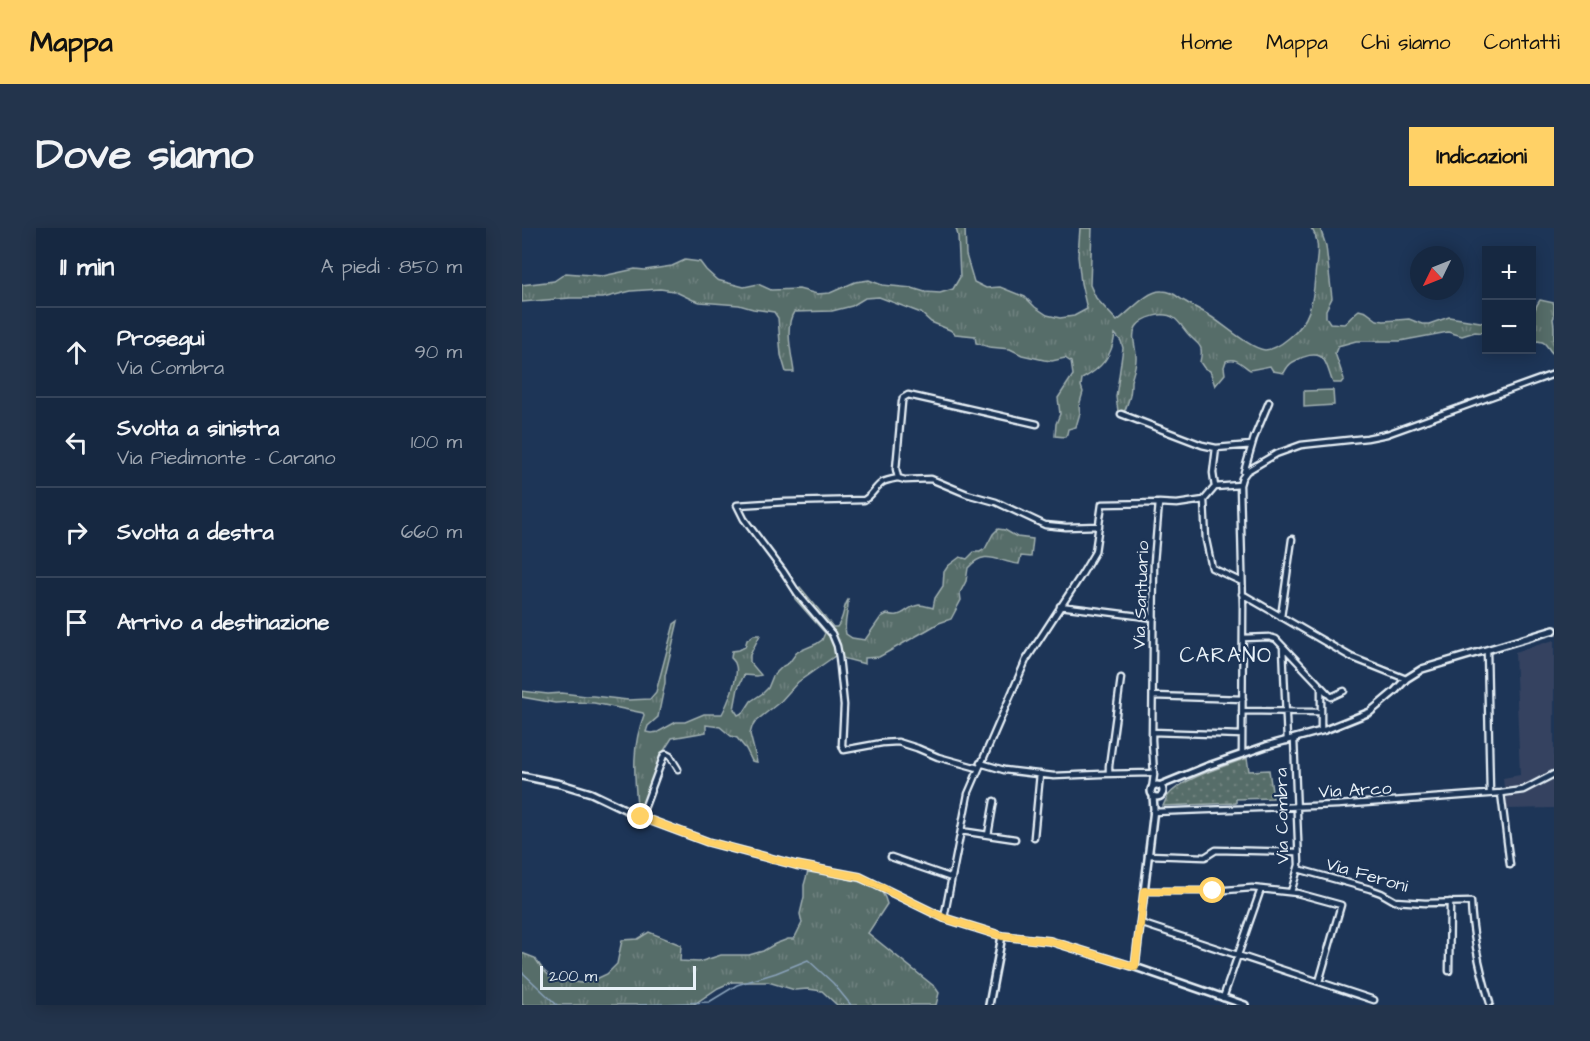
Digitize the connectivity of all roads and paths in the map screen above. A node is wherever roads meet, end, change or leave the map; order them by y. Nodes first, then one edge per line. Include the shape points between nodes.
1 (1554, 374) edge
2 (1269, 402) dead end
3 (1121, 414) dead end
4 (1037, 424) dead end
5 (1252, 445) junction
6 (1216, 448) junction
7 (898, 478) junction
8 (1242, 478) junction
9 (1240, 485) junction
10 (1215, 487) junction
11 (1204, 500) junction
12 (1159, 503) junction
13 (1099, 526) junction
14 (1292, 539) dead end
15 (1242, 582) junction
16 (1242, 594) junction
17 (1060, 606) junction
18 (1281, 617) junction
19 (1154, 618) junction
20 (1554, 630) edge
21 (1243, 638) junction
22 (1283, 647) junction
23 (1487, 650) junction
24 (1121, 678) dead end
25 (1406, 679) junction
26 (1321, 687) junction
27 (1344, 691) dead end
28 (1153, 696) junction
29 (1242, 699) junction
30 (1242, 711) junction
31 (1286, 711) junction
32 (1321, 712) junction
33 (1321, 731) junction
34 (1152, 732) junction
35 (1242, 735) junction
36 (1294, 739) junction
37 (1287, 741) junction
38 (1242, 754) junction
39 (979, 765) junction
40 (678, 769) dead end
41 (1040, 774) junction
42 (1109, 774) junction
43 (1154, 774) junction
44 (1554, 774) edge
45 (522, 776) edge
46 (1175, 780) junction
47 (1156, 786) junction
48 (1163, 792) junction
49 (1501, 793) junction
50 (1490, 794) junction
51 (1156, 796) junction
52 (994, 801) dead end
53 (1296, 806) junction
54 (1153, 811) junction
55 (641, 817) junction
56 (961, 831) junction
57 (988, 835) junction
58 (1034, 837) dead end
59 (1016, 839) dead end
60 (1298, 852) junction
61 (1148, 855) junction
62 (891, 857) dead end
63 (1510, 865) dead end
64 (1298, 869) junction
65 (952, 878) junction
66 (1261, 889) junction
67 (1144, 891) junction
68 (1291, 892) junction
69 (1450, 902) junction
70 (944, 918) junction
71 (1140, 923) junction
72 (1002, 936) junction
73 (1237, 955) junction
74 (1135, 967) junction
75 (1449, 971) dead end
76 (1319, 982) junction
77 (1223, 998) junction
78 (1374, 1000) dead end
79 (1490, 1003) dead end
80 (989, 1005) edge
81 (1245, 1005) edge

1 - 8 street via 1387,434 1301,445 1276,454
2 - 5 street
3 - 6 street
4 - 7 street via 905,396
5 - 6 street
5 - 8 street
6 - 10 street
7 - 13 street via 931,479 1045,525
7 - 39 street via 884,482 864,500 737,505 798,594 832,634 844,705 844,750 898,742 938,758
8 - 9 street
9 - 10 street
9 - 15 street
10 - 11 street
11 - 12 street
11 - 15 street via 1212,568
12 - 13 street via 1102,504
12 - 19 street, Via Santuario
13 - 17 street via 1095,552
14 - 18 street
15 - 16 street
16 - 18 street
16 - 21 street
17 - 19 street
17 - 39 street via 1026,660
18 - 25 street via 1351,657
19 - 28 street, Via Santuario
20 - 23 street
21 - 22 street via 1269,637
21 - 29 street
22 - 26 street
22 - 31 street
23 - 25 street via 1422,669
23 - 50 street
24 - 42 street
25 - 33 street via 1370,712
26 - 27 street via 1331,697
26 - 32 street
28 - 29 street
28 - 34 street, Via Santuario
29 - 30 street
30 - 31 street
30 - 35 street
31 - 32 street
31 - 37 street
32 - 33 street
33 - 36 street
34 - 35 street
34 - 43 street, Via Santuario
35 - 38 street
36 - 37 street
36 - 53 street, Via Combra
37 - 38 street
38 - 46 street
39 - 41 street
39 - 56 street
40 - 55 street via 670,756 664,755
41 - 42 street
41 - 58 street
42 - 43 street
43 - 47 street, Via Santuario
44 - 49 street, Via Arco via 1523,790
45 - 55 street via 591,792
46 - 47 street
46 - 48 street
47 - 48 street
47 - 51 street via 1151,792
48 - 51 street
49 - 50 street, Via Arco
49 - 63 street
50 - 53 street, Via Arco
51 - 54 street
52 - 57 street
53 - 54 street, Via Arco
53 - 60 street, Via Combra
54 - 61 street
55 - 70 street via 708,842 860,877
56 - 57 street
56 - 65 street
57 - 59 street
60 - 61 street via 1216,850 1205,856
60 - 64 street, Via Combra
61 - 67 street
62 - 65 street
64 - 68 street, Via Combra
64 - 69 street, Via Feroni via 1370,889 1395,901
65 - 70 street
66 - 67 street, Via Combra
66 - 68 street, Via Combra
66 - 73 street
67 - 71 street
68 - 76 street, Via Combra via 1341,905
69 - 75 street
69 - 79 street, Via Feroni via 1471,902 1476,948
70 - 72 street
71 - 73 street
71 - 74 street
72 - 74 street via 1050,941
72 - 80 street
73 - 76 street
73 - 77 street
74 - 77 street
76 - 78 street
77 - 81 street

